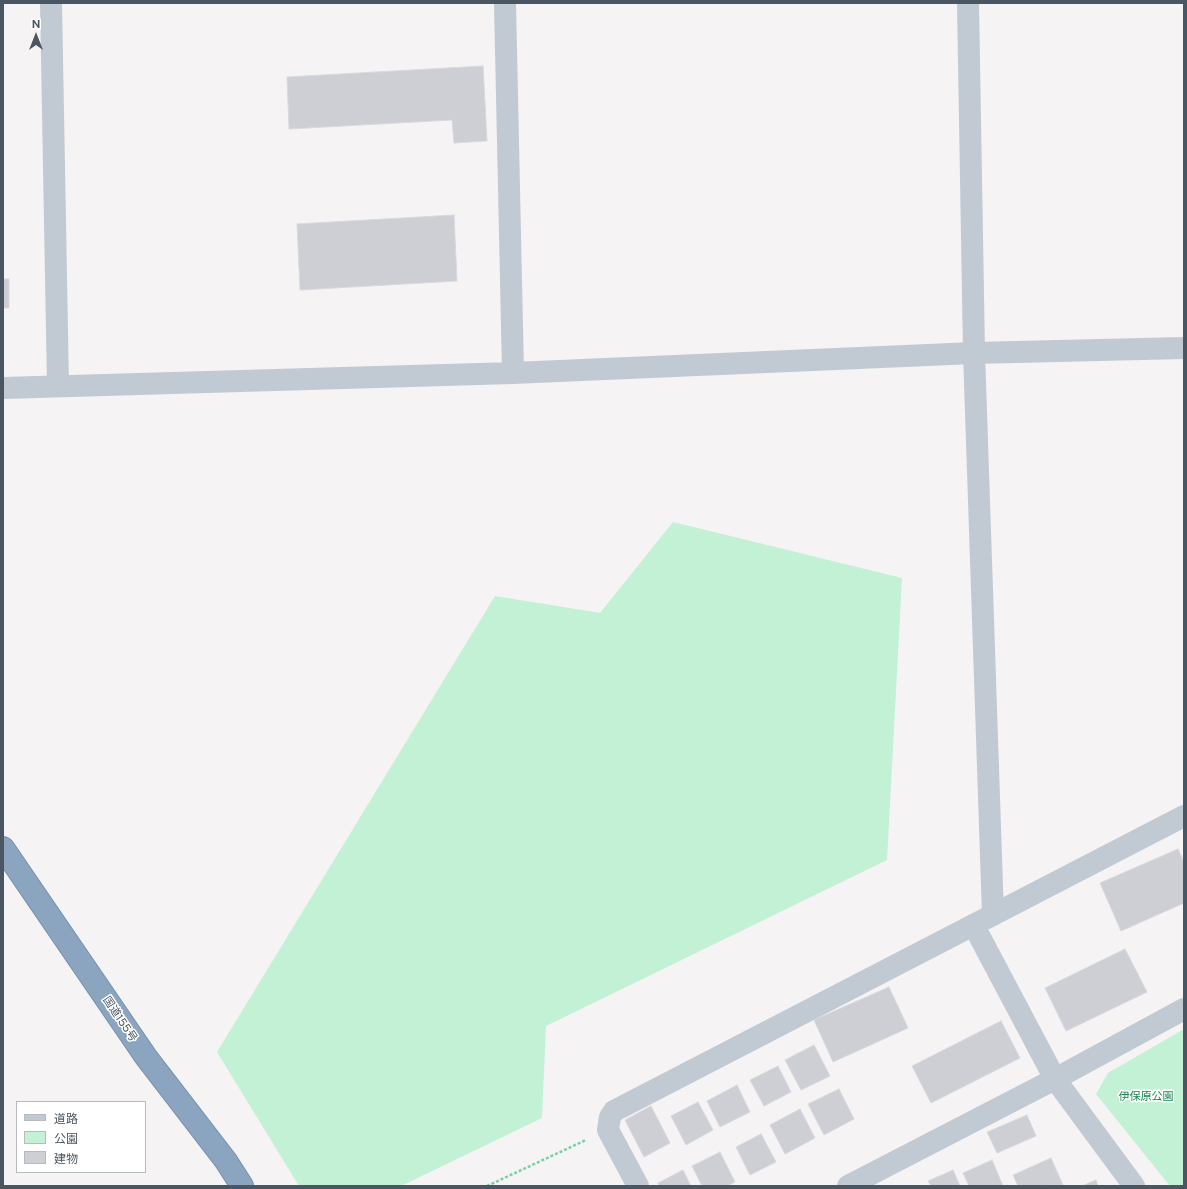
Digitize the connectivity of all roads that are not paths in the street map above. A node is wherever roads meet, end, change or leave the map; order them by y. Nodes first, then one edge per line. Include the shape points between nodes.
1 (51, 3) edge
2 (505, 3) edge
3 (968, 3) edge
4 (1184, 348) edge
5 (974, 353) junction
6 (513, 374) junction
7 (58, 386) junction
8 (3, 388) edge
9 (1184, 816) edge
10 (3, 848) edge
11 (993, 915) junction
12 (974, 926) junction
13 (1184, 1009) edge
14 (1055, 1079) junction
15 (242, 1186) edge
16 (638, 1186) edge
17 (848, 1186) edge
18 (1134, 1186) edge

1 - 7 street
2 - 6 street
3 - 5 street
4 - 5 street
5 - 6 street
5 - 11 street
6 - 7 street
7 - 8 street
9 - 11 street
10 - 15 highway, 国道155号 via 146,1057 226,1161
11 - 12 street
12 - 14 street
12 - 16 street via 614,1111 610,1117 608,1130
13 - 14 street
14 - 17 street
14 - 18 street

